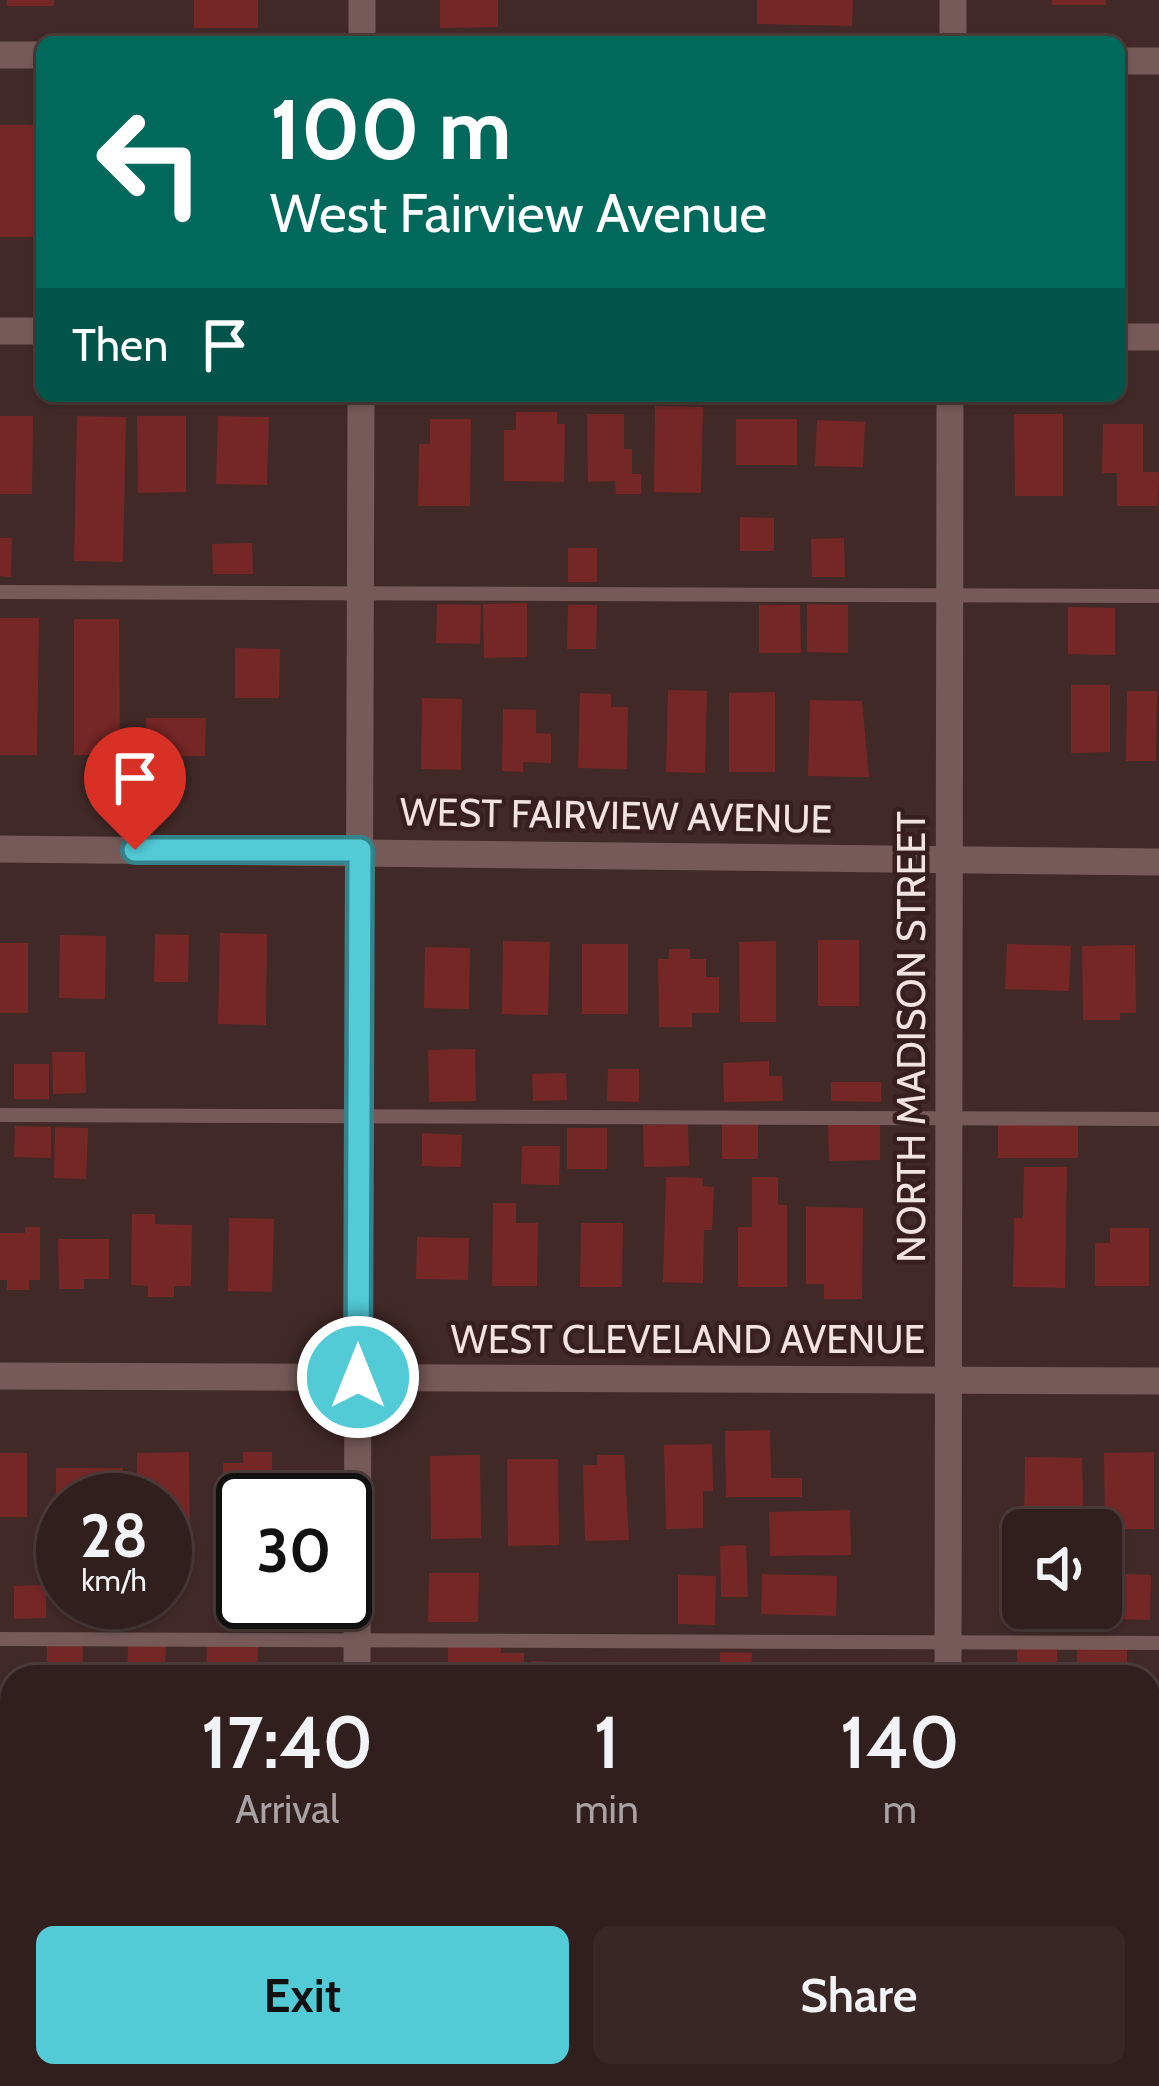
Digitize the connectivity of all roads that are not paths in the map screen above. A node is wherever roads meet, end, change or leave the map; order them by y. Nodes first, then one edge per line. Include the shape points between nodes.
1 (362, 0) edge
2 (953, 0) edge
3 (362, 36) edge
4 (953, 36) edge
5 (0, 55) edge
6 (36, 56) edge
7 (1125, 61) edge
8 (1159, 61) edge
9 (0, 331) edge
10 (36, 331) edge
11 (1125, 337) edge
12 (1159, 337) edge
13 (361, 402) edge
14 (950, 402) edge
15 (0, 592) edge
16 (360, 594) junction
17 (950, 596) junction
18 (1159, 596) edge
19 (0, 849) edge
20 (360, 850) junction
21 (950, 859) junction
22 (1159, 862) edge
23 (0, 1115) edge
24 (359, 1118) junction
25 (950, 1118) junction
26 (1159, 1119) edge
27 (0, 1376) edge
28 (358, 1377) junction
29 (950, 1379) junction
30 (1159, 1381) edge
31 (0, 1639) edge
32 (357, 1640) junction
33 (948, 1640) junction
34 (1159, 1643) edge
35 (357, 1665) edge
36 (948, 1665) edge

1 - 3 street
2 - 4 street
5 - 6 street
7 - 8 street
9 - 10 street
11 - 12 street
13 - 16 street
14 - 17 street, NORTH MADISON STREET
15 - 16 lane
16 - 17 lane
16 - 20 street
17 - 18 lane
17 - 21 street, NORTH MADISON STREET
19 - 20 street, WEST FAIRVIEW AVENUE
20 - 21 street, WEST FAIRVIEW AVENUE
20 - 24 street
21 - 22 street, WEST FAIRVIEW AVENUE
21 - 25 street, NORTH MADISON STREET
23 - 24 lane
24 - 25 lane
24 - 28 street
25 - 26 lane
25 - 29 street, NORTH MADISON STREET
27 - 28 street, WEST CLEVELAND AVENUE
28 - 29 street, WEST CLEVELAND AVENUE
28 - 32 street
29 - 30 street, WEST CLEVELAND AVENUE
29 - 33 street, NORTH MADISON STREET
31 - 32 lane
32 - 33 lane
32 - 35 street
33 - 34 lane
33 - 36 street, NORTH MADISON STREET

